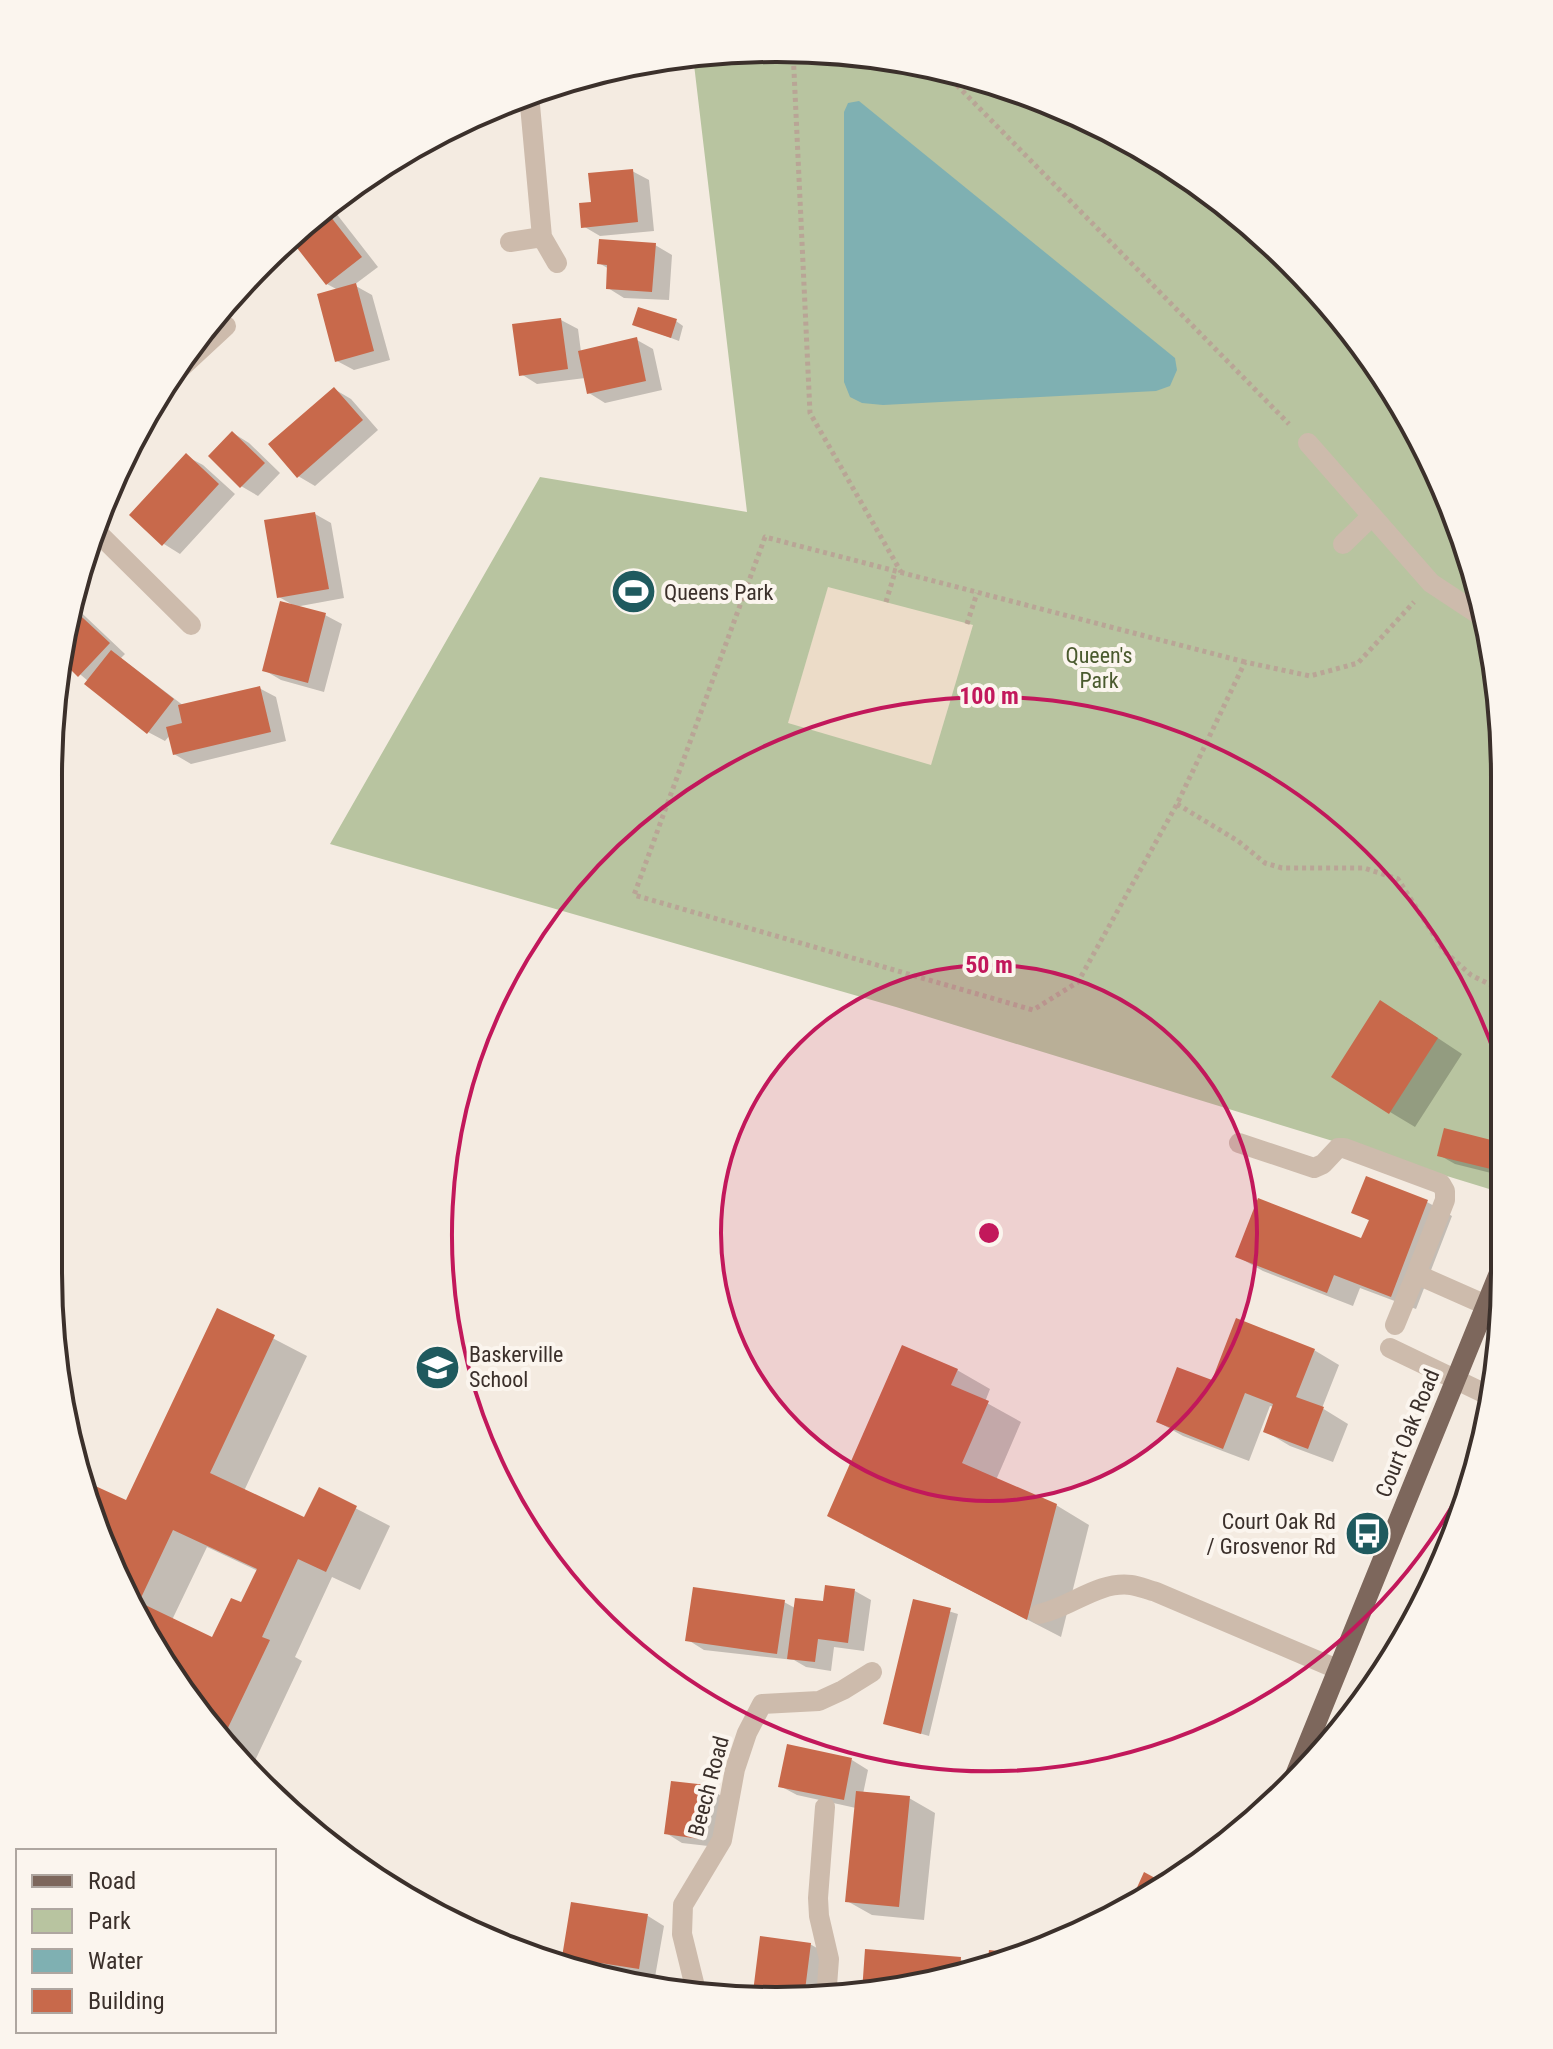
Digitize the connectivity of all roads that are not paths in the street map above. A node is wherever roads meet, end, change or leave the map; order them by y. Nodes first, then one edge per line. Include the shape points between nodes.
1 (530, 106) edge
2 (542, 237) junction
3 (510, 242) dead end
4 (557, 263) dead end
5 (226, 326) dead end
6 (213, 338) edge
7 (1308, 443) road end
8 (1372, 516) junction
9 (103, 538) edge
10 (1343, 544) dead end
11 (1471, 609) edge
12 (191, 625) dead end
13 (1239, 1143) dead end
14 (1416, 1274) junction
15 (1490, 1295) edge
16 (1486, 1305) junction
17 (1395, 1325) dead end
18 (1390, 1348) dead end
19 (1454, 1380) junction
20 (1481, 1392) edge
21 (1039, 1614) dead end
22 (1337, 1669) junction
23 (872, 1672) dead end
24 (1302, 1756) edge
25 (825, 1807) dead end
26 (694, 1982) edge
27 (827, 1985) edge

1 - 2 street
2 - 3 street
2 - 4 street
5 - 6 street
7 - 8 street
8 - 10 street
8 - 11 street via 1431,583
9 - 12 street
13 - 14 street via 1314,1168 1344,1148 1441,1184 1445,1200
14 - 16 street
14 - 17 street
15 - 16 main road, Court Oak Road
16 - 19 main road, Court Oak Road
18 - 19 street
19 - 20 street
19 - 22 main road, Court Oak Road
21 - 22 street via 1104,1588 1129,1585
22 - 24 main road, Court Oak Road
23 - 26 street, Beech Road via 819,1701 762,1704 735,1769 722,1840 683,1905 682,1934
25 - 27 street via 818,1898 829,1959

